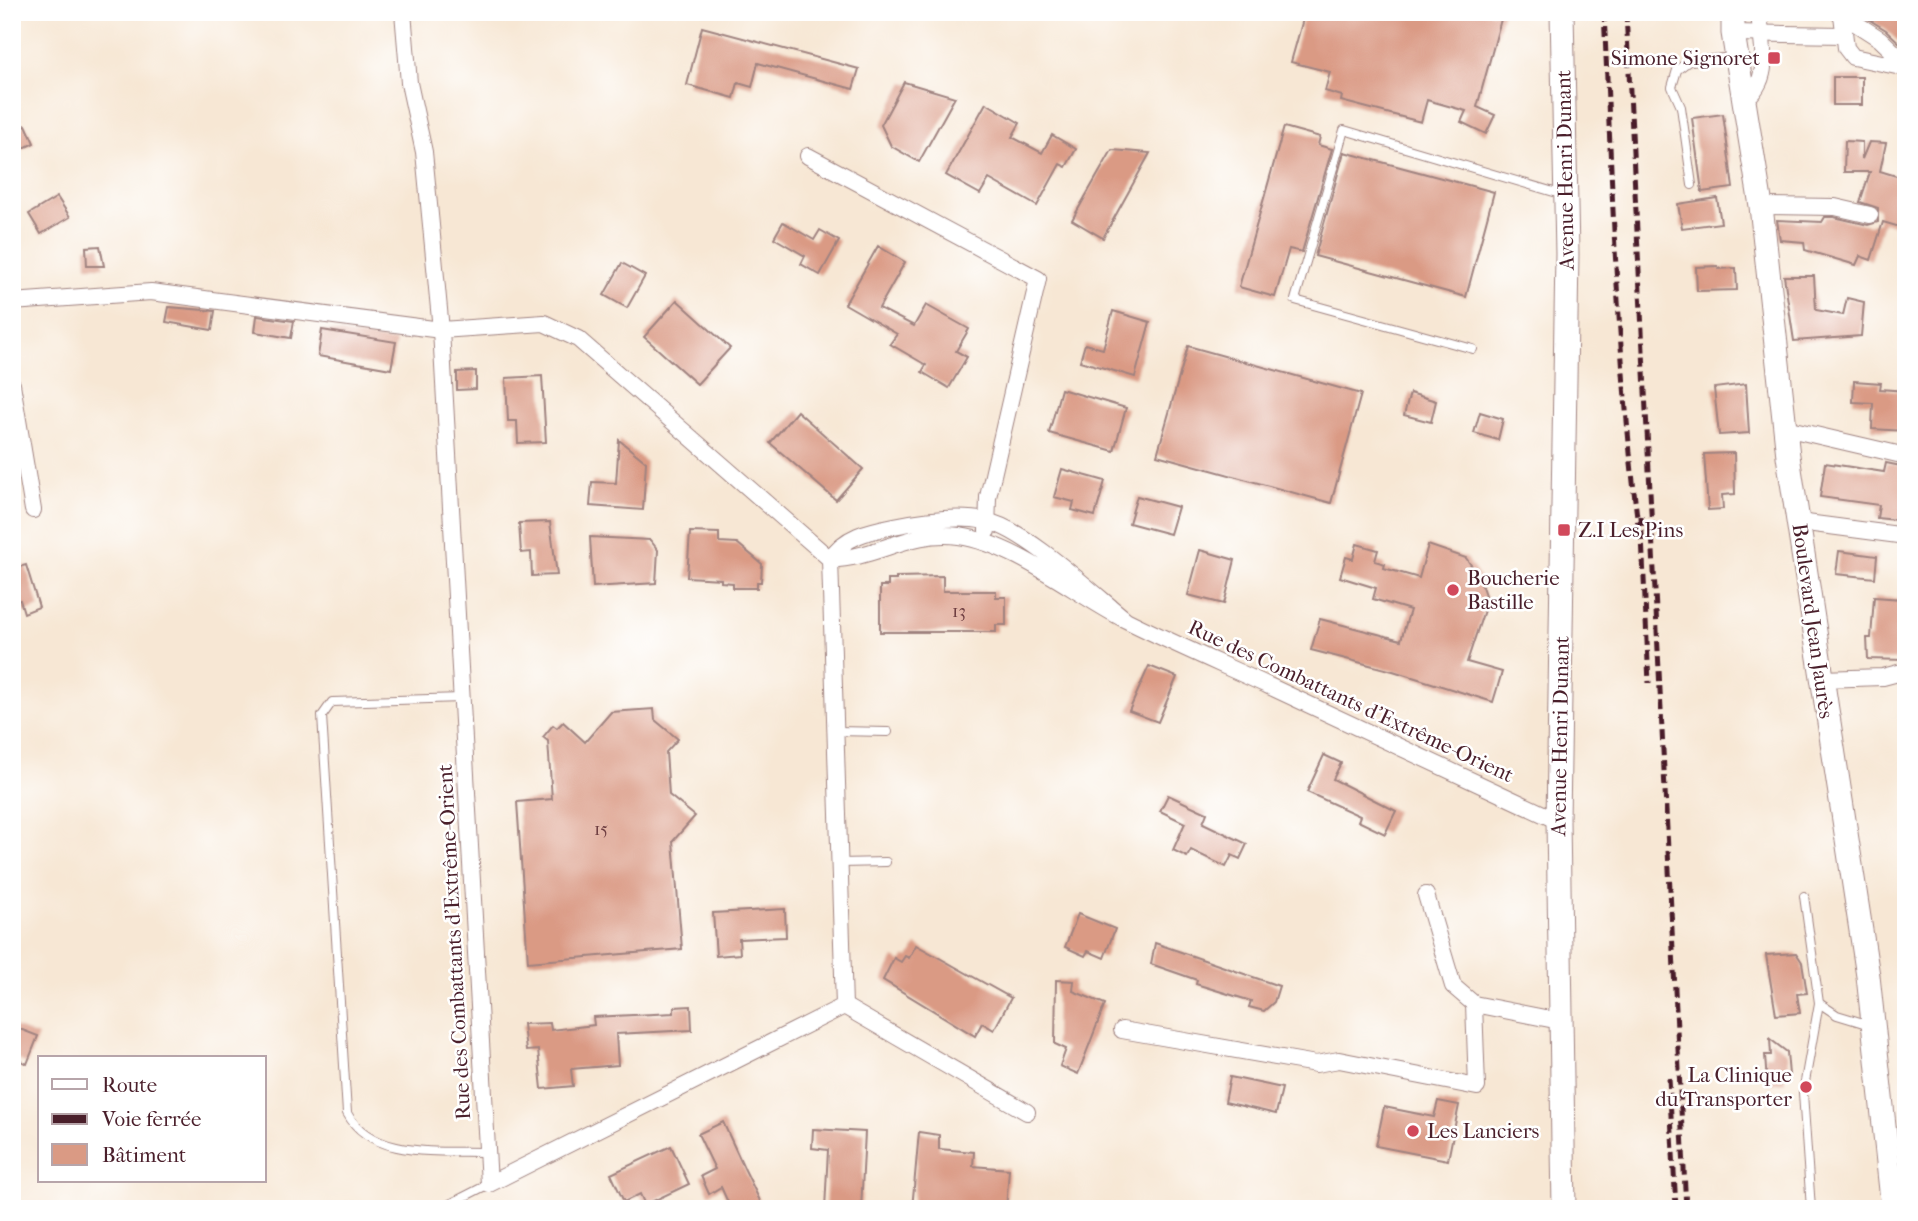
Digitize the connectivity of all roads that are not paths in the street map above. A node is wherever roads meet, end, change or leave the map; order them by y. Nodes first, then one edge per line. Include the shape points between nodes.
1 (402, 12) edge
2 (1562, 12) edge
3 (1759, 12) edge
4 (1840, 14) edge
5 (1730, 19) edge
6 (1760, 32) junction
7 (1844, 35) junction
8 (1737, 57) junction
9 (1906, 66) edge
10 (1744, 100) junction
11 (808, 156) dead end
12 (1692, 185) dead end
13 (1567, 196) junction
14 (1761, 206) junction
15 (1870, 215) dead end
16 (12, 302) edge
17 (441, 330) junction
18 (1473, 349) dead end
19 (12, 384) edge
20 (1785, 428) junction
21 (1906, 456) edge
22 (33, 510) dead end
23 (987, 521) junction
24 (1799, 522) junction
25 (1906, 536) edge
26 (986, 543) junction
27 (830, 559) junction
28 (1126, 620) junction
29 (1906, 671) edge
30 (1822, 679) junction
31 (462, 698) junction
32 (836, 731) junction
33 (888, 732) dead end
34 (1558, 821) junction
35 (886, 862) dead end
36 (840, 863) junction
37 (1426, 895) dead end
38 (1804, 896) dead end
39 (1819, 1003) junction
40 (1474, 1004) junction
41 (844, 1006) junction
42 (1560, 1021) junction
43 (1873, 1026) junction
44 (1122, 1030) dead end
45 (1027, 1112) dead end
46 (488, 1152) junction
47 (489, 1184) junction
48 (459, 1198) junction
49 (440, 1209) edge
50 (459, 1209) edge
51 (1564, 1209) edge
52 (1811, 1209) edge
53 (1893, 1209) edge

1 - 17 street, Rue des Combattants d'Extrême-Orient via 405,57 424,152
2 - 13 street, Avenue Henri Dunant
3 - 6 street
4 - 7 street
4 - 9 street via 1880,39
5 - 6 street
5 - 8 street, Boulevard Jean Jaurès
6 - 7 street via 1795,40
6 - 10 street via 1763,80
7 - 9 street via 1853,57
8 - 10 street, Boulevard Jean Jaurès
8 - 12 lane via 1689,61 1674,76 1672,87 1681,107
10 - 14 street, Boulevard Jean Jaurès
11 - 23 street via 1038,279 988,497
13 - 18 lane via 1343,130 1295,300
13 - 34 street, Avenue Henri Dunant
14 - 15 street via 1835,207
14 - 20 street, Boulevard Jean Jaurès
16 - 17 street via 151,292
17 - 27 street via 544,323 578,339
17 - 31 street, Rue des Combattants d'Extrême-Orient
19 - 22 street
20 - 21 street
20 - 24 street, Boulevard Jean Jaurès
23 - 26 street
23 - 27 street, Rue des Combattants d'Extrême-Orient via 938,520 886,527 840,544
23 - 28 street, Rue des Combattants d'Extrême-Orient via 1014,532
24 - 25 street
24 - 30 street, Boulevard Jean Jaurès
26 - 27 street, Rue des Combattants d'Extrême-Orient via 959,536 922,536 850,560
26 - 28 street, Rue des Combattants d'Extrême-Orient
27 - 32 street
28 - 34 street, Rue des Combattants d'Extrême-Orient
29 - 30 street via 1883,677
30 - 43 street, Boulevard Jean Jaurès
31 - 46 street, Rue des Combattants d'Extrême-Orient
31 - 46 lane via 332,702 322,716 347,1113 355,1127 382,1144
32 - 33 lane
32 - 36 street
34 - 42 street, Avenue Henri Dunant
35 - 36 lane
36 - 41 street
37 - 40 street via 1453,986
38 - 39 lane
39 - 43 lane via 1837,1015
39 - 52 lane via 1803,1093
40 - 42 street
40 - 44 street via 1477,1087 1339,1060 1316,1064
41 - 45 street
41 - 47 street
42 - 51 street, Avenue Henri Dunant
43 - 53 street, Boulevard Jean Jaurès
46 - 47 street, Rue des Combattants d'Extrême-Orient
47 - 48 lane
48 - 49 lane
48 - 50 lane

